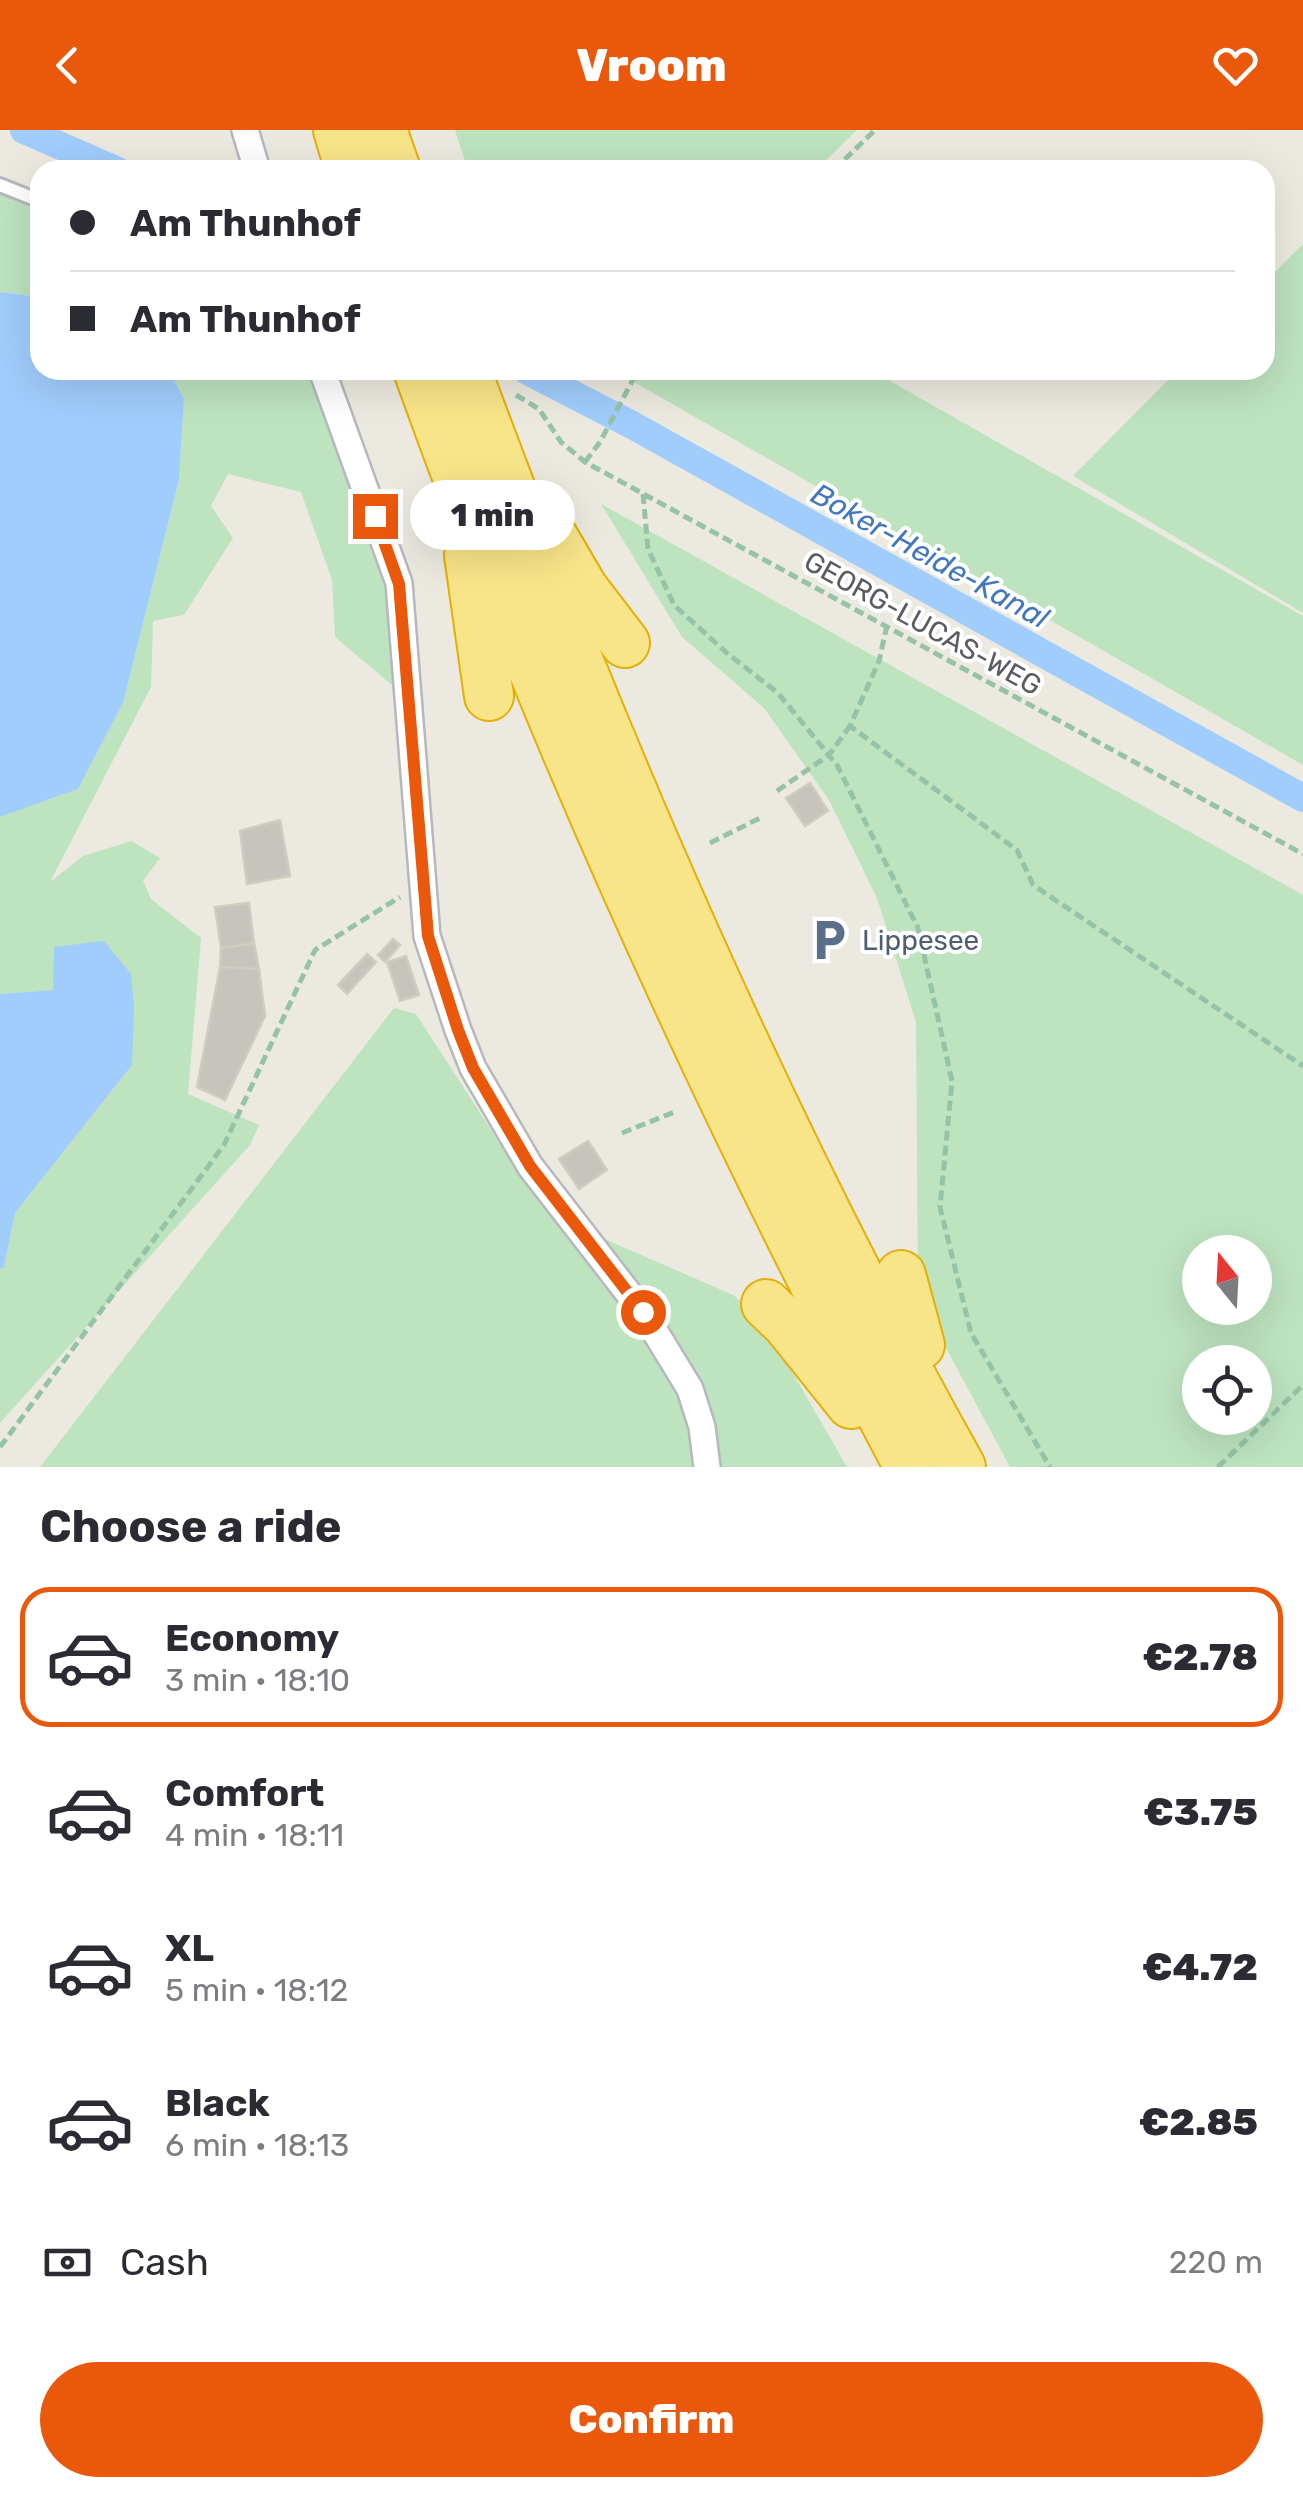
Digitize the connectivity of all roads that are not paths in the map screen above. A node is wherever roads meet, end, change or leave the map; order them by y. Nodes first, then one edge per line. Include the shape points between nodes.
1 (245, 130) edge
2 (338, 130) edge
3 (382, 130) edge
4 (254, 160) edge
5 (347, 160) edge
6 (392, 160) edge
7 (0, 185) edge
8 (30, 197) edge
9 (326, 380) edge
10 (450, 381) edge
11 (458, 477) junction
12 (626, 644) dead end
13 (489, 696) dead end
14 (900, 1275) dead end
15 (766, 1304) dead end
16 (932, 1464) edge
17 (707, 1467) edge

1 - 4 street
2 - 5 highway
3 - 6 highway
7 - 8 lane
9 - 17 street via 399,584 428,936 473,1068 530,1166 643,1312 690,1390
10 - 11 highway
10 - 12 highway
10 - 16 highway via 804,1163
11 - 13 highway
11 - 16 highway via 550,715 658,965 812,1283
14 - 16 highway
15 - 16 highway

